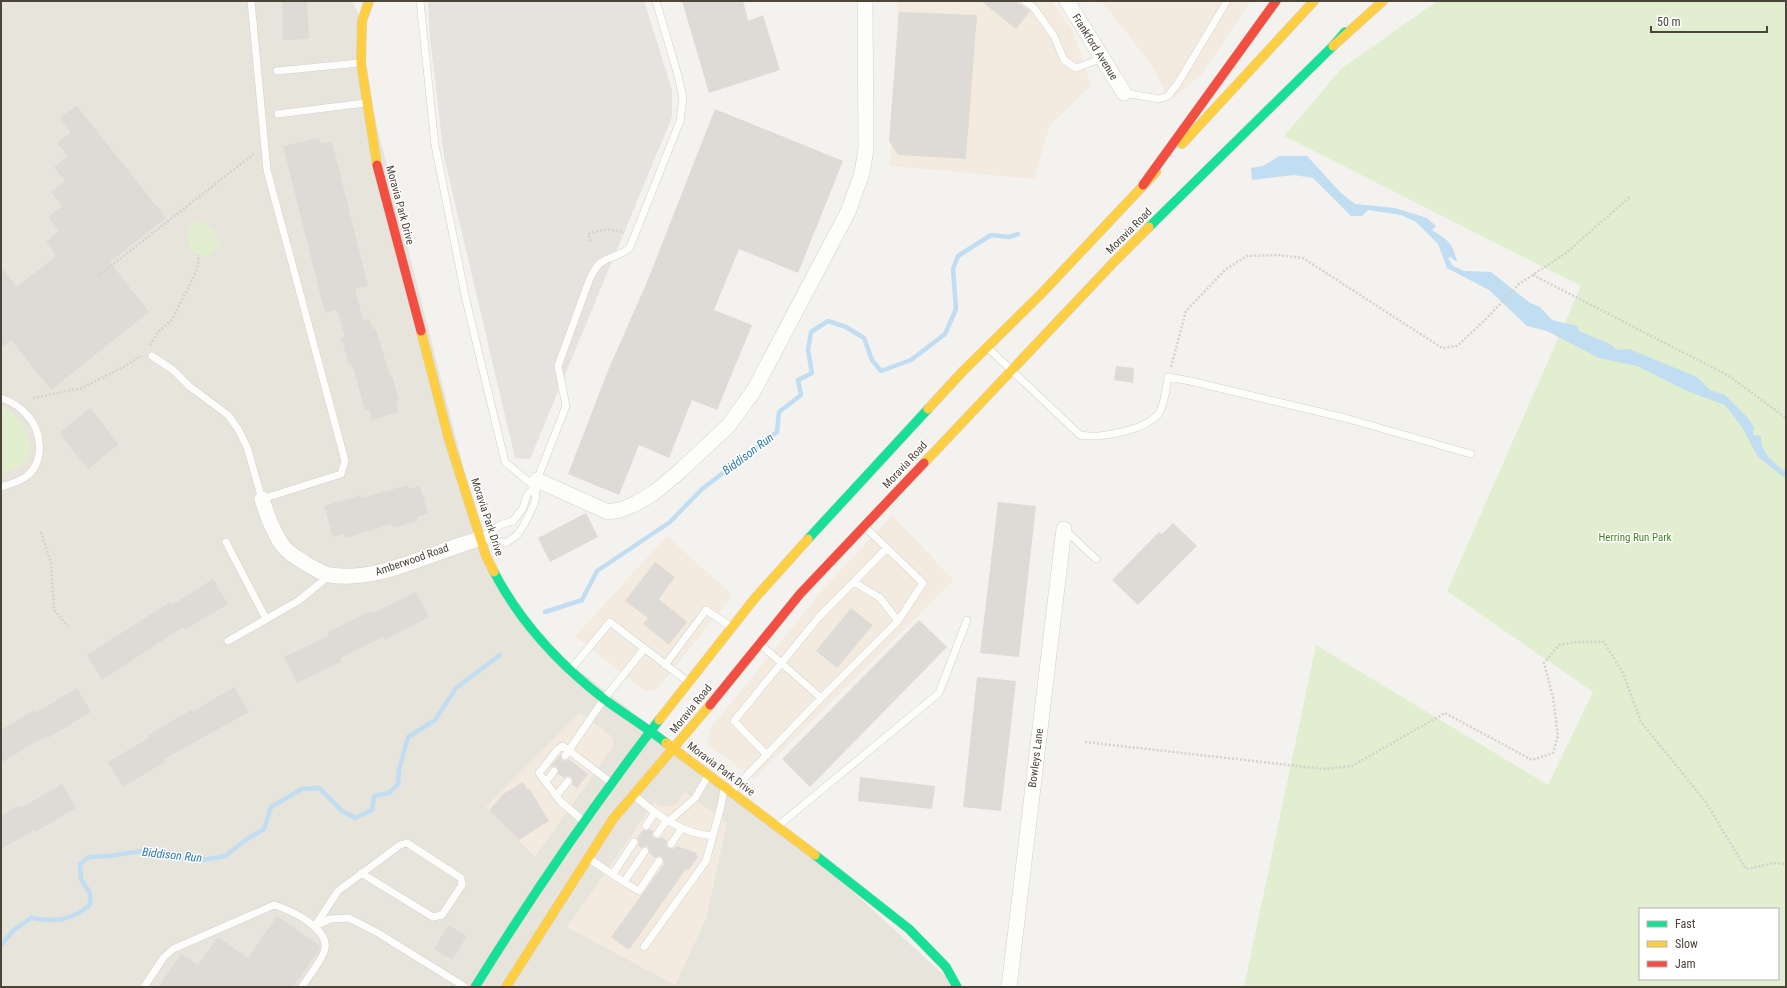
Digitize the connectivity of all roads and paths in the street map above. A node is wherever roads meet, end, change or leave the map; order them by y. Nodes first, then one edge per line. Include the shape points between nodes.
1 (251, 1) edge
2 (369, 1) edge
3 (420, 1) edge
4 (656, 1) edge
5 (865, 1) edge
6 (1025, 1) edge
7 (1067, 1) edge
8 (1226, 1) edge
9 (1276, 1) edge
10 (1314, 1) edge
11 (1370, 1) edge
12 (1383, 1) edge
13 (355, 8) dead end
14 (362, 21) junction
15 (1333, 46) junction
16 (1103, 58) junction
17 (361, 63) junction
18 (277, 71) dead end
19 (1124, 93) joint
20 (367, 103) junction
21 (278, 114) dead end
22 (264, 145) junction
23 (1143, 185) junction
24 (1631, 196) dead end
25 (635, 236) junction
26 (591, 241) dead end
27 (199, 255) dead end
28 (1532, 275) junction
29 (98, 276) dead end
30 (987, 347) junction
31 (149, 354) junction
32 (1011, 371) junction
33 (1168, 377) junction
34 (1, 398) edge
35 (33, 398) dead end
36 (1786, 418) edge
37 (1472, 454) dead end
38 (536, 484) junction
39 (1, 487) edge
40 (262, 499) junction
41 (864, 526) junction
42 (1064, 529) joint
43 (41, 532) dead end
44 (480, 539) junction
45 (226, 542) dead end
46 (887, 548) junction
47 (1096, 559) dead end
48 (330, 575) junction
49 (854, 582) junction
50 (266, 619) junction
51 (968, 620) dead end
52 (898, 621) junction
53 (68, 626) dead end
54 (732, 627) junction
55 (228, 641) dead end
56 (760, 644) junction
57 (644, 649) junction
58 (781, 664) junction
59 (665, 665) junction
60 (570, 670) junction
61 (688, 682) junction
62 (821, 698) junction
63 (604, 699) junction
64 (651, 731) junction
65 (1085, 742) dead end
66 (674, 749) junction
67 (567, 754) junction
68 (767, 755) junction
69 (554, 771) dead end
70 (708, 774) junction
71 (568, 781) dead end
72 (546, 782) junction
73 (612, 783) junction
74 (728, 789) junction
75 (634, 795) junction
76 (556, 796) junction
77 (655, 812) junction
78 (668, 821) junction
79 (584, 822) junction
80 (646, 826) dead end
81 (778, 826) junction
82 (682, 828) junction
83 (657, 834) dead end
84 (713, 836) junction
85 (634, 842) dead end
86 (671, 844) dead end
87 (646, 851) dead end
88 (588, 858) junction
89 (659, 861) dead end
90 (1786, 864) edge
91 (361, 873) junction
92 (613, 874) junction
93 (624, 882) junction
94 (315, 926) junction
95 (644, 947) dead end
96 (144, 987) edge
97 (302, 987) edge
98 (465, 987) edge
99 (476, 987) edge
100 (506, 987) edge
101 (957, 987) edge
102 (1009, 987) edge

1 - 22 lane
2 - 14 main road, Moravia Park Drive
3 - 38 lane via 435,145 466,300 505,462
4 - 25 lane via 683,98 680,121
5 - 38 street via 866,149 862,173 848,212 753,392 737,416 655,492 620,510 608,512
6 - 16 lane via 1034,8 1054,36 1064,60 1076,68
7 - 16 street, Frankford Avenue
8 - 19 lane via 1168,96 1159,99
9 - 23 main road
10 - 23 main road, Moravia Road
11 - 15 main road, Moravia Road
12 - 15 main road
13 - 14 main road, Moravia Park Drive
14 - 17 main road, Moravia Park Drive
15 - 32 main road, Moravia Road via 1113,263
16 - 19 street, Frankford Avenue
17 - 18 lane
17 - 20 main road, Moravia Park Drive
20 - 21 lane
20 - 44 main road, Moravia Park Drive via 378,171 449,440
22 - 29 path
22 - 40 lane via 267,170 345,461 341,474
23 - 30 main road, Moravia Road via 1042,293
24 - 28 path via 1566,253
25 - 26 path via 612,229 588,234
25 - 38 lane via 627,250 598,265 590,278 558,366 566,406
27 - 31 path via 197,270 171,321 158,332
28 - 33 path via 1515,288 1457,346 1442,348 1303,258 1278,255 1247,256 1226,269 1186,311
28 - 36 path via 1729,376
30 - 32 lane
30 - 54 main road, Moravia Road via 847,496
31 - 35 path via 82,388
31 - 40 lane via 174,370 190,386 228,415 247,447
32 - 33 lane via 1072,429 1088,437 1100,437 1149,422 1158,415 1162,407
32 - 41 main road, Moravia Road
33 - 37 lane via 1345,418
34 - 39 lane via 27,414 39,441 36,466 27,476
38 - 44 lane via 513,520 502,524
38 - 44 lane via 535,502 516,536 506,542
40 - 48 street, Amberwood Road via 274,531 283,546 305,563
41 - 46 lane
41 - 56 main road, Moravia Road via 800,594
42 - 47 lane
42 - 102 street, Bowleys Lane
43 - 53 path via 51,563 54,610
44 - 48 street, Amberwood Road via 383,572
44 - 60 main road, Moravia Park Drive via 486,556 518,613
45 - 50 lane
46 - 49 lane
46 - 52 lane via 923,583
48 - 50 lane via 298,601
49 - 52 lane via 880,598
49 - 58 lane via 819,617
50 - 55 lane
51 - 81 lane via 939,693
52 - 62 lane
54 - 59 lane via 706,610
54 - 61 main road, Moravia Road
56 - 58 lane
56 - 66 main road, Moravia Road
57 - 59 lane
57 - 60 lane via 610,622
57 - 63 lane
58 - 62 lane
58 - 68 lane via 734,721
59 - 61 lane
60 - 63 main road, Moravia Park Drive
61 - 64 main road, Moravia Road
62 - 68 lane
63 - 64 main road, Moravia Park Drive
63 - 67 lane
64 - 66 main road, Moravia Park Drive
64 - 73 main road, Moravia Road
65 - 90 path via 1324,769 1352,766 1445,713 1532,760 1553,753 1558,736 1544,663 1559,645 1604,642 1623,673 1641,722 1705,801 1746,869 1775,863
66 - 70 main road, Moravia Park Drive
66 - 75 main road, Moravia Road
67 - 72 lane via 563,746 558,749 539,773
67 - 73 lane
68 - 74 lane
69 - 72 lane
70 - 74 main road, Moravia Park Drive
70 - 78 lane via 695,798
71 - 76 lane
72 - 76 lane
73 - 79 main road, Moravia Road
74 - 81 main road, Moravia Park Drive
74 - 84 lane
75 - 77 lane
75 - 88 main road, Moravia Road via 613,819
76 - 79 lane
77 - 78 lane
77 - 80 lane
78 - 82 lane
78 - 83 lane
79 - 99 main road, Moravia Road via 522,911
81 - 101 main road, Moravia Park Drive via 909,929 946,967
82 - 84 lane via 700,835
82 - 86 lane
84 - 95 lane via 706,861
85 - 92 lane
87 - 93 lane
88 - 92 lane
88 - 100 main road, Moravia Road
89 - 93 lane via 639,891
91 - 91 lane via 400,844 407,842 461,878 462,885 442,915 433,917
91 - 94 lane via 338,891
92 - 93 lane
94 - 96 lane via 288,909 274,905 173,949 164,957
94 - 97 lane via 325,942 324,952
94 - 98 lane via 330,919 349,918

